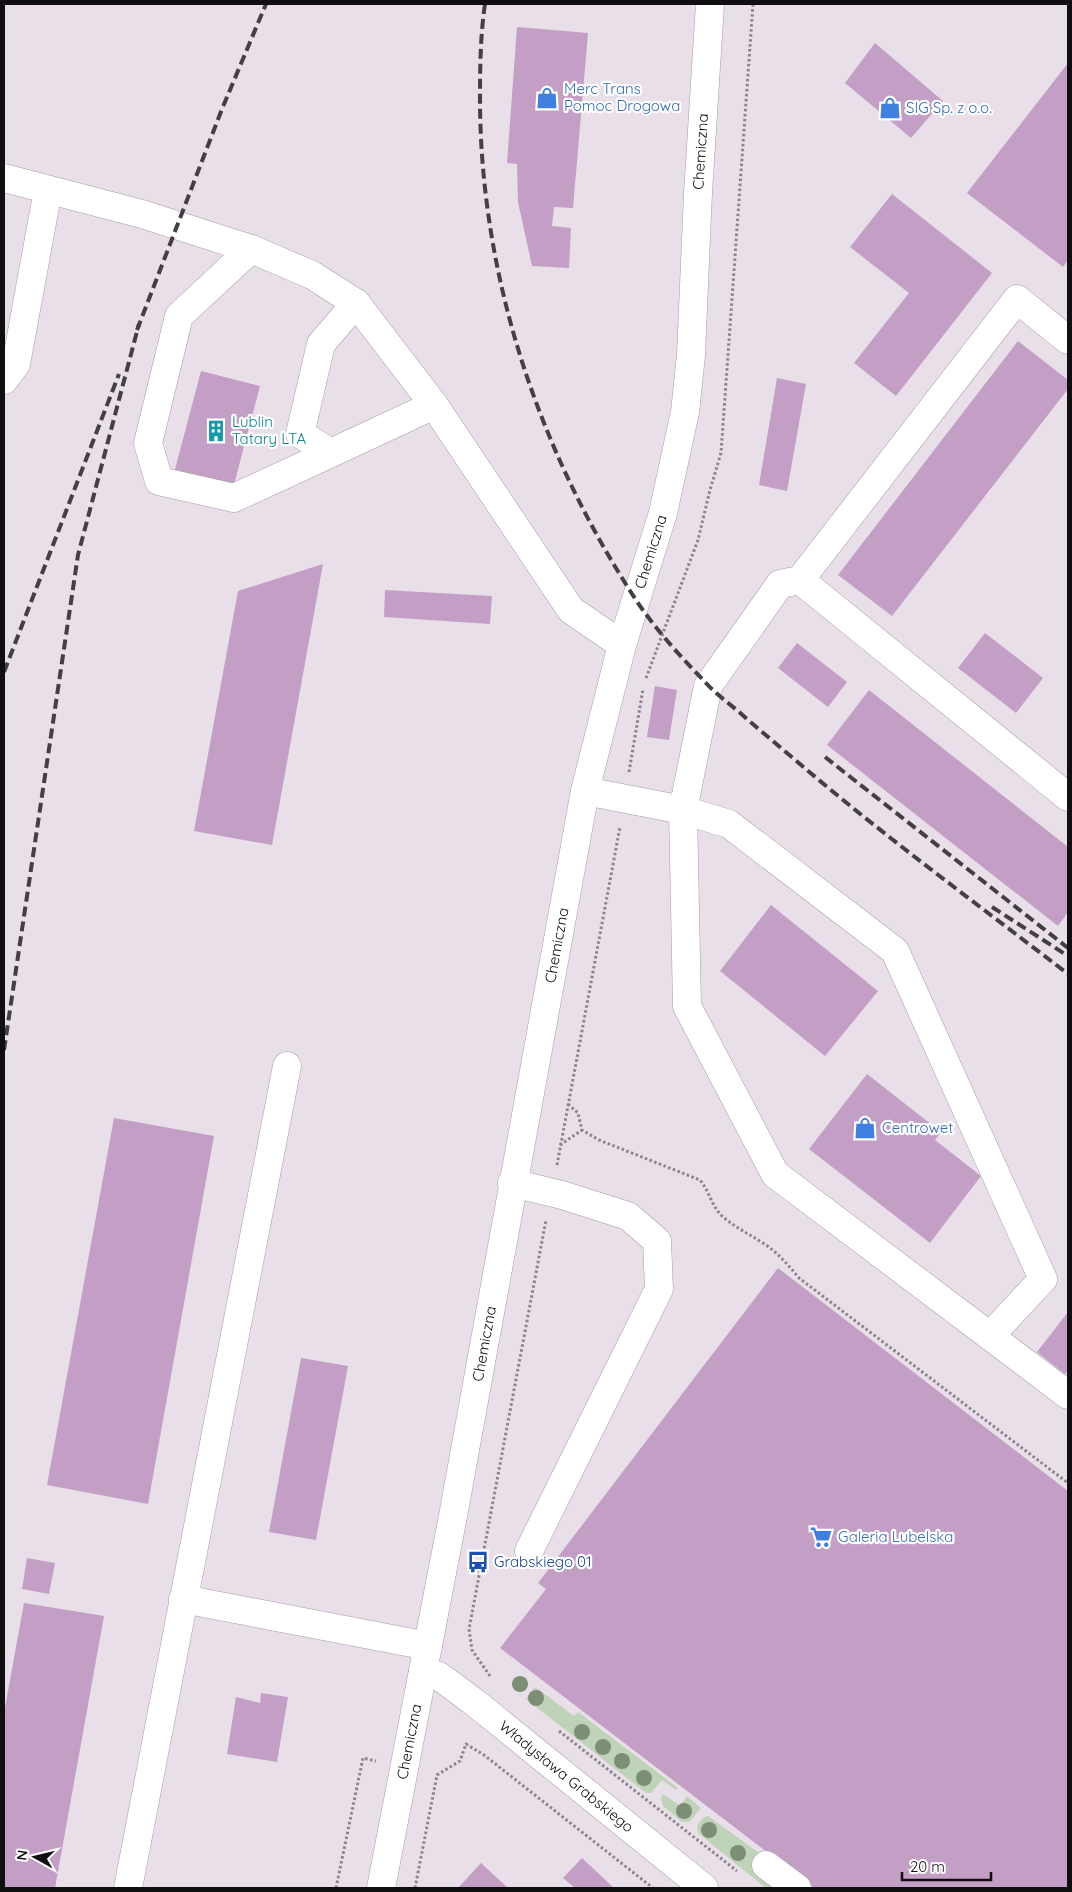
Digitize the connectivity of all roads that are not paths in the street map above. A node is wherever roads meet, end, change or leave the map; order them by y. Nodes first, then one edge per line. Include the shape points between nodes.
1 (710, 4) edge
2 (4, 178) edge
3 (48, 190) junction
4 (251, 249) junction
5 (356, 303) junction
6 (1068, 340) edge
7 (4, 380) edge
8 (434, 405) junction
9 (331, 453) junction
10 (800, 580) junction
11 (622, 645) junction
12 (584, 791) junction
13 (1068, 797) edge
14 (683, 810) junction
15 (287, 1066) dead end
16 (512, 1184) junction
17 (990, 1336) junction
18 (1068, 1395) edge
19 (528, 1551) dead end
20 (183, 1599) junction
21 (425, 1659) junction
22 (755, 1870) road end
23 (128, 1888) edge
24 (381, 1888) edge
25 (704, 1888) edge
26 (797, 1888) edge

1 - 11 street, Chemiczna via 691,355 685,412 663,513
2 - 3 street
3 - 4 street via 142,214
3 - 7 street via 16,364
4 - 5 street via 312,275
4 - 9 street via 179,316 148,442 159,481 234,498
5 - 8 street
5 - 9 street via 321,344 300,434
6 - 10 street via 1017,299
8 - 9 street
8 - 11 street via 571,610
10 - 13 street
10 - 14 street via 780,584 708,686
11 - 12 street, Chemiczna
12 - 14 street
12 - 16 street, Chemiczna
14 - 17 street via 687,1006 775,1174
14 - 17 street via 730,824 895,951 1043,1279
15 - 20 street
16 - 19 street via 552,1192 628,1216 657,1242 659,1289
16 - 21 street, Chemiczna
17 - 18 street
20 - 21 street, Władysława Grabskiego
20 - 23 street
21 - 24 street, Chemiczna
21 - 25 street, Władysława Grabskiego via 439,1676
22 - 26 street

